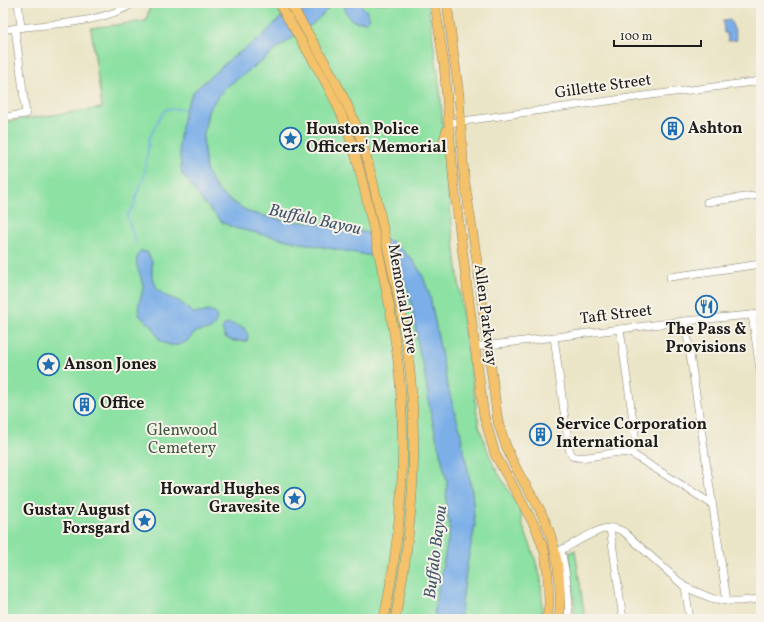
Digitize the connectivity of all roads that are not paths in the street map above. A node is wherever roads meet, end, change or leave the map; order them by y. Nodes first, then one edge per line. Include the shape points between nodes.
1 (18, 3) edge
2 (134, 3) edge
3 (279, 3) edge
4 (290, 3) edge
5 (435, 3) edge
6 (447, 3) edge
7 (18, 28) junction
8 (3, 30) edge
9 (761, 81) edge
10 (3, 117) edge
11 (461, 121) junction
12 (449, 123) junction
13 (441, 148) dead end
14 (761, 195) edge
15 (707, 202) dead end
16 (761, 264) edge
17 (670, 277) dead end
18 (761, 314) edge
19 (752, 315) junction
20 (685, 321) junction
21 (620, 329) junction
22 (554, 336) junction
23 (487, 346) junction
24 (474, 347) junction
25 (761, 377) edge
26 (632, 454) junction
27 (712, 504) junction
28 (541, 511) junction
29 (610, 528) junction
30 (561, 550) junction
31 (685, 587) junction
32 (761, 599) edge
33 (727, 601) junction
34 (384, 619) edge
35 (395, 619) edge
36 (548, 619) edge
37 (559, 619) edge
38 (568, 619) edge
39 (623, 619) edge
40 (690, 619) edge

1 - 7 street
2 - 7 street via 116,13 93,18
3 - 34 main road, Memorial Drive via 330,92 348,132 360,169 389,302 403,416 403,482 396,556
4 - 35 main road, Memorial Drive via 339,88 357,128 369,166 399,301 411,381 414,442 408,543
5 - 12 main road, Allen Parkway
6 - 11 main road, Allen Parkway
7 - 8 street
7 - 10 street via 26,114
9 - 11 street, Gillette Street
11 - 12 street, Gillette Street
11 - 23 main road, Allen Parkway via 464,176
12 - 13 main road
12 - 24 main road, Allen Parkway via 454,186
14 - 15 street
16 - 17 street
18 - 19 street, Taft Street
19 - 20 street, Taft Street
19 - 25 street
20 - 21 street, Taft Street
20 - 27 street
21 - 22 street, Taft Street
21 - 26 street via 636,442
22 - 23 street, Taft Street
22 - 26 street via 569,453 575,458 624,451
23 - 24 street, Taft Street
23 - 28 main road, Allen Parkway via 498,422 504,443
24 - 36 main road, Allen Parkway via 484,416 495,454 536,528 545,553
26 - 27 street
27 - 33 street
28 - 30 main road
28 - 37 main road, Allen Parkway via 560,574
29 - 30 street via 602,529
29 - 31 street via 624,532
29 - 39 street
30 - 38 street via 567,575
31 - 33 street via 711,598
31 - 40 street
32 - 33 street

